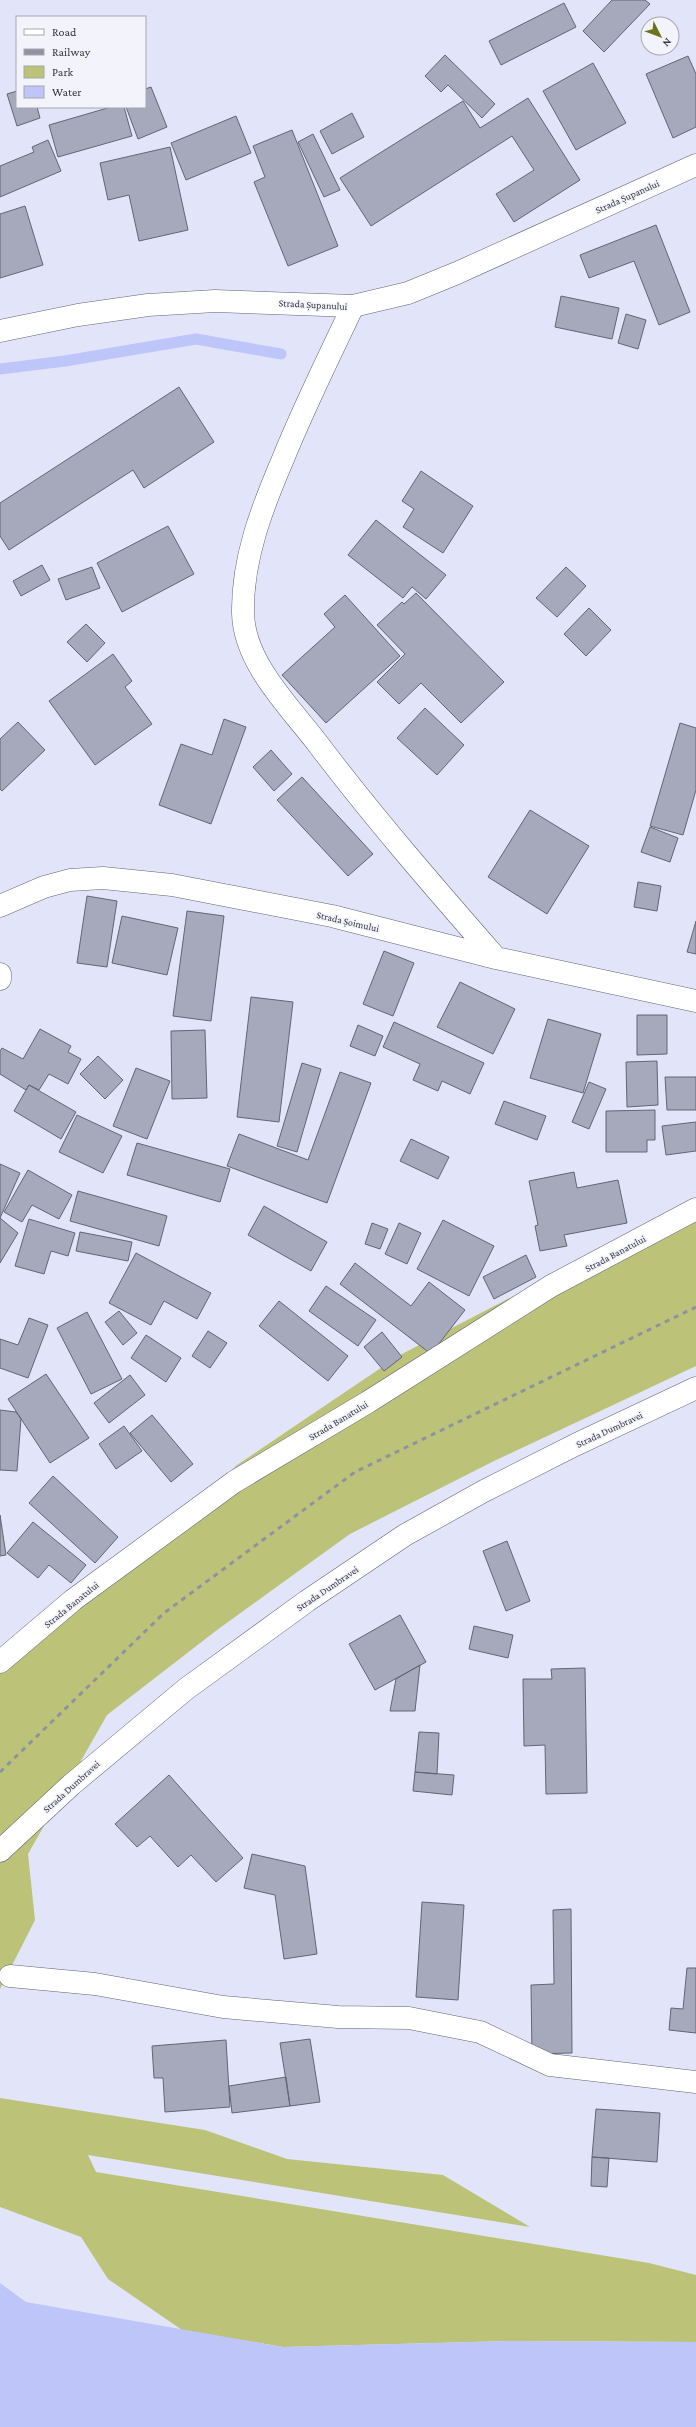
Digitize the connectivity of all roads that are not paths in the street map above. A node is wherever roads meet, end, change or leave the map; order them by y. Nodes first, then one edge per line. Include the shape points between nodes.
1 (696, 165) edge
2 (353, 306) junction
3 (0, 331) edge
4 (0, 906) edge
5 (496, 958) junction
6 (0, 974) edge
7 (0, 979) edge
8 (696, 1001) edge
9 (696, 1209) edge
10 (696, 1388) edge
11 (0, 1662) edge
12 (0, 1851) edge
13 (10, 1976) dead end
14 (696, 2082) edge

1 - 2 street, Strada Șupanului via 450,276 408,293
2 - 3 street, Strada Șupanului via 215,300 148,305 78,315
2 - 5 street via 307,401 262,508 248,559 243,614 251,648 268,678 367,808
4 - 5 street, Strada Șoimului via 44,887 70,880 132,880 172,885 332,916
5 - 8 street, Strada Șoimului
6 - 7 street
9 - 11 street, Strada Banatului via 551,1286 368,1402 234,1482 73,1600
10 - 12 street, Strada Dumbravei via 568,1448 405,1535 307,1601 186,1689 71,1785
13 - 14 street via 95,1984 223,2007 338,2017 409,2018 480,2032 550,2065

